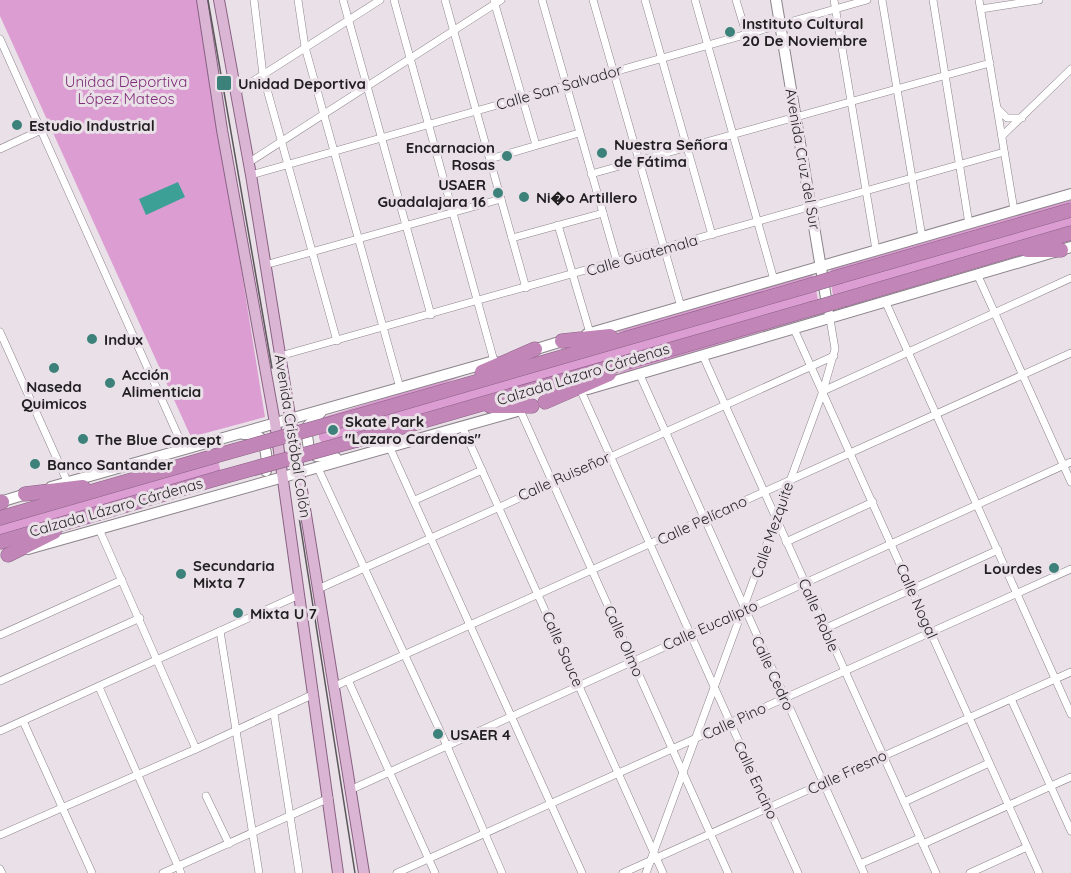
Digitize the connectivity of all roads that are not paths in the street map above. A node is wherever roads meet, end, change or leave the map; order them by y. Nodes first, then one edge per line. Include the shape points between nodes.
1 (202, 0) edge
2 (219, 0) edge
3 (254, 0) edge
4 (298, 0) edge
5 (343, 0) edge
6 (380, 0) edge
7 (394, 0) edge
8 (445, 0) edge
9 (542, 0) edge
10 (593, 0) edge
11 (645, 0) edge
12 (695, 0) edge
13 (736, 0) edge
14 (776, 0) edge
15 (834, 0) edge
16 (867, 0) edge
17 (882, 0) edge
18 (933, 0) edge
19 (979, 0) edge
20 (1039, 0) edge
21 (497, 1) edge
22 (836, 9) junction
23 (981, 9) junction
24 (347, 20) junction
25 (780, 24) junction
26 (453, 31) junction
27 (746, 33) junction
28 (0, 39) edge
29 (708, 45) junction
30 (305, 47) junction
31 (661, 58) junction
32 (410, 59) junction
33 (990, 63) junction
34 (1071, 69) edge
35 (614, 71) junction
36 (263, 75) junction
37 (945, 75) junction
38 (566, 84) junction
39 (366, 87) junction
40 (897, 88) junction
41 (236, 92) junction
42 (522, 97) junction
43 (852, 101) junction
44 (996, 107) junction
45 (476, 110) junction
46 (325, 115) junction
47 (796, 117) junction
48 (1024, 117) junction
49 (428, 124) junction
50 (41, 130) junction
51 (579, 133) junction
52 (734, 134) junction
53 (1002, 136) junction
54 (380, 137) junction
55 (281, 143) junction
56 (536, 145) junction
57 (687, 147) junction
58 (0, 149) edge
59 (335, 150) junction
60 (1004, 153) junction
61 (490, 159) junction
62 (639, 161) junction
63 (248, 163) junction
64 (287, 164) junction
65 (960, 165) junction
66 (591, 174) junction
67 (251, 175) junction
68 (912, 179) junction
69 (867, 192) junction
70 (1071, 194) edge
71 (501, 199) junction
72 (1071, 206) edge
73 (811, 208) junction
74 (1014, 210) junction
75 (1071, 210) edge
76 (454, 213) junction
77 (603, 213) junction
78 (1051, 216) junction
79 (758, 222) junction
80 (969, 224) junction
81 (558, 225) junction
82 (405, 226) junction
83 (1071, 233) edge
84 (712, 235) junction
85 (922, 237) junction
86 (512, 238) junction
87 (359, 239) junction
88 (1068, 248) edge
89 (664, 249) junction
90 (876, 250) junction
91 (1010, 251) junction
92 (312, 252) junction
93 (617, 262) junction
94 (265, 266) junction
95 (821, 267) junction
96 (572, 275) junction
97 (978, 276) junction
98 (1071, 278) edge
99 (774, 280) junction
100 (526, 288) junction
101 (477, 302) junction
102 (886, 303) junction
103 (681, 307) junction
104 (994, 313) junction
105 (431, 315) junction
106 (830, 319) junction
107 (384, 328) junction
108 (794, 329) junction
109 (0, 332) edge
110 (648, 332) junction
111 (590, 333) junction
112 (337, 341) junction
113 (562, 341) junction
114 (535, 349) junction
115 (908, 351) junction
116 (660, 352) junction
117 (1071, 353) edge
118 (280, 356) junction
119 (703, 356) junction
120 (834, 356) junction
121 (494, 361) junction
122 (811, 367) junction
123 (639, 373) junction
124 (1022, 375) junction
125 (400, 388) junction
126 (269, 389) junction
127 (581, 391) junction
128 (823, 391) junction
129 (432, 394) junction
130 (287, 400) junction
131 (724, 404) junction
132 (473, 406) junction
133 (532, 406) junction
134 (326, 409) junction
135 (935, 414) junction
136 (290, 419) junction
137 (275, 423) junction
138 (462, 426) junction
139 (665, 432) junction
140 (240, 433) junction
141 (389, 446) junction
142 (184, 449) junction
143 (850, 452) junction
144 (610, 456) junction
145 (343, 459) junction
146 (1067, 464) edge
147 (317, 466) junction
148 (482, 470) junction
149 (298, 471) junction
150 (283, 476) junction
151 (790, 479) junction
152 (67, 482) junction
153 (551, 482) junction
154 (1071, 482) edge
155 (123, 483) junction
156 (247, 486) junction
157 (302, 489) junction
158 (285, 491) junction
159 (763, 491) junction
160 (25, 494) junction
161 (415, 500) junction
162 (1, 502) edge
163 (873, 502) junction
164 (499, 505) junction
165 (977, 505) junction
166 (89, 516) junction
167 (0, 518) edge
168 (705, 518) junction
169 (776, 519) junction
170 (99, 529) junction
171 (431, 536) junction
172 (0, 542) edge
173 (786, 542) junction
174 (649, 544) junction
175 (891, 544) junction
176 (998, 550) junction
177 (4, 556) edge
178 (365, 567) junction
179 (593, 569) junction
180 (1071, 569) edge
181 (122, 580) junction
182 (805, 583) junction
183 (318, 589) junction
184 (912, 590) junction
185 (1017, 593) junction
186 (538, 594) junction
187 (299, 595) junction
188 (744, 610) junction
189 (140, 618) junction
190 (471, 624) junction
191 (824, 629) junction
192 (220, 631) junction
193 (931, 632) junction
194 (690, 634) junction
195 (0, 635) edge
196 (404, 654) junction
197 (158, 660) junction
198 (633, 661) junction
199 (844, 671) junction
200 (1071, 672) edge
201 (1056, 679) junction
202 (348, 680) junction
203 (0, 681) edge
204 (579, 685) junction
205 (99, 687) junction
206 (333, 687) junction
207 (715, 688) junction
208 (314, 694) junction
209 (785, 697) junction
210 (1011, 699) junction
211 (274, 714) junction
212 (1071, 714) edge
213 (511, 716) junction
214 (969, 717) junction
215 (23, 721) junction
216 (730, 722) junction
217 (0, 731) edge
218 (237, 731) junction
219 (697, 738) junction
220 (447, 746) junction
221 (196, 749) junction
222 (672, 749) junction
223 (883, 756) junction
224 (989, 764) junction
225 (390, 772) junction
226 (618, 773) junction
227 (684, 773) junction
228 (137, 776) junction
229 (1071, 777) edge
230 (824, 782) junction
231 (1050, 786) junction
232 (350, 790) junction
233 (206, 796) dead end
234 (329, 798) junction
235 (904, 802) junction
236 (552, 804) junction
237 (1008, 805) junction
238 (64, 808) junction
239 (770, 809) junction
240 (290, 816) junction
241 (1071, 831) edge
242 (254, 833) junction
243 (484, 834) junction
244 (711, 834) junction
245 (0, 835) edge
246 (921, 841) junction
247 (229, 844) junction
248 (1028, 847) junction
249 (654, 857) junction
250 (429, 859) junction
251 (860, 864) junction
252 (180, 870) edge
253 (92, 873) edge
254 (163, 873) edge
255 (259, 873) edge
256 (299, 873) edge
257 (338, 873) edge
258 (364, 873) edge
259 (397, 873) edge
260 (435, 873) edge
261 (502, 873) edge
262 (582, 873) edge
263 (623, 873) edge
264 (646, 873) edge
265 (663, 873) edge
266 (728, 873) edge
267 (798, 873) edge
268 (864, 873) edge
269 (936, 873) edge
270 (970, 873) edge
271 (1039, 873) edge

1 - 126 main road, Avenida Cristóbal Colón
2 - 41 main road, Avenida Cristóbal Colón
3 - 36 street
4 - 30 street
5 - 24 street
6 - 24 street
7 - 32 street
8 - 26 street
9 - 38 street
10 - 35 street
11 - 31 street
12 - 29 street
13 - 27 street
14 - 25 main road, Avenida Cruz del Sur
15 - 22 street
16 - 22 street, Calle San Salvador
17 - 40 street
18 - 37 street
19 - 23 street
20 - 23 street
21 - 26 street
21 - 42 street
22 - 25 street, Calle San Salvador
22 - 43 street
23 - 33 street
24 - 30 street
24 - 39 street
25 - 27 street, Calle San Salvador
25 - 47 main road, Avenida Cruz del Sur
26 - 32 street
26 - 45 street
27 - 29 street, Calle San Salvador
28 - 50 street
29 - 31 street, Calle San Salvador
29 - 52 street
30 - 36 street
30 - 46 street
31 - 35 street, Calle San Salvador
31 - 57 street
32 - 39 street
32 - 49 street
33 - 37 street
33 - 44 street
34 - 48 street
35 - 38 street, Calle San Salvador
35 - 62 street
36 - 41 street
36 - 55 street
37 - 40 street
37 - 65 street
38 - 42 street, Calle San Salvador
38 - 51 street
39 - 46 street
39 - 54 street
40 - 43 street
40 - 68 street
41 - 63 main road, Avenida Cristóbal Colón
42 - 45 street, Calle San Salvador
42 - 56 street
43 - 47 street
43 - 69 street
44 - 48 street via 1007,118
44 - 53 street
45 - 49 street, Calle San Salvador
45 - 61 street
46 - 55 street
46 - 59 street
47 - 52 street
47 - 73 main road, Avenida Cruz del Sur
48 - 53 street
49 - 54 street, Calle San Salvador
49 - 76 street
50 - 58 street
50 - 142 street
51 - 56 street
51 - 66 street
52 - 57 street
52 - 79 street
53 - 60 street
54 - 59 street, Calle San Salvador
54 - 82 street
55 - 63 street
55 - 64 street
56 - 61 street
57 - 62 street
57 - 84 street
59 - 64 street, Calle San Salvador
59 - 87 street
60 - 65 street, Calle Guatemala
60 - 74 street
61 - 71 street
62 - 66 street
62 - 89 street
63 - 67 main road, Avenida Cristóbal Colón
64 - 67 street, Calle San Salvador
64 - 92 street
65 - 68 street, Calle Guatemala
65 - 80 street
66 - 77 street
67 - 94 main road, Avenida Cristóbal Colón
68 - 69 street, Calle Guatemala
68 - 85 street
69 - 73 street, Calle Guatemala
69 - 90 street
70 - 74 main road
71 - 76 street
71 - 86 street
72 - 78 highway
73 - 79 street, Calle Guatemala
73 - 95 main road, Avenida Cruz del Sur
74 - 80 main road
75 - 78 highway, Calzada Lázaro Cárdenas
76 - 82 street
76 - 101 street
77 - 81 street
77 - 93 street
78 - 110 highway, Calzada Lázaro Cárdenas, bridge
79 - 84 street, Calle Guatemala
79 - 99 street
80 - 85 main road
81 - 86 street
81 - 96 street
82 - 87 street
82 - 105 street
83 - 91 highway, Calzada Lázaro Cárdenas
84 - 89 street, Calle Guatemala
85 - 90 main road
86 - 100 street
87 - 92 street
87 - 107 street
88 - 91 highway
88 - 97 main road, Calzada Lázaro Cárdenas
89 - 93 street, Calle Guatemala
89 - 103 street
90 - 95 main road
91 - 116 highway, Calzada Lázaro Cárdenas, bridge
92 - 94 street
92 - 112 street
93 - 96 street, Calle Guatemala
94 - 118 main road, Avenida Cristóbal Colón
95 - 99 main road
95 - 106 main road, Avenida Cruz del Sur
96 - 100 street, Calle Guatemala
96 - 111 street
97 - 102 main road, Calzada Lázaro Cárdenas
97 - 104 street
98 - 104 street
99 - 103 main road
100 - 101 street, Calle Guatemala
101 - 105 street, Calle Guatemala
101 - 121 street
102 - 106 main road, Calzada Lázaro Cárdenas
102 - 115 street
103 - 111 main road
104 - 115 street
104 - 124 street
105 - 107 street, Calle Guatemala
106 - 108 main road, Calzada Lázaro Cárdenas
106 - 120 street, Calle Mezquite
107 - 112 street, Calle Guatemala
107 - 125 street
108 - 119 main road, Calzada Lázaro Cárdenas
108 - 122 street, Calle Nogal
109 - 152 street
110 - 113 highway
110 - 129 highway, Calzada Lázaro Cárdenas
111 - 113 main road
112 - 118 street, Calle Guatemala
113 - 114 main road
114 - 121 main road
114 - 129 highway
115 - 128 street
115 - 135 street
116 - 132 highway, Calzada Lázaro Cárdenas
116 - 133 highway
117 - 124 street, Calle Pelícano
118 - 130 main road, Avenida Cristóbal Colón
119 - 123 main road, Calzada Lázaro Cárdenas
119 - 131 street, Calle Roble
120 - 122 street, Calle Ruiseñor
120 - 128 street, Calle Mezquite
121 - 125 main road
122 - 128 street, Calle Nogal
122 - 131 street, Calle Ruiseñor
123 - 127 main road, Calzada Lázaro Cárdenas
123 - 139 street, Calle Cedro
124 - 135 street, Calle Pelícano
124 - 146 street
125 - 134 main road
126 - 130 main road
126 - 137 main road, Avenida Cristóbal Colón
127 - 133 main road, Calzada Lázaro Cárdenas
127 - 144 street, Calle Encino
128 - 143 street, Calle Nogal
128 - 151 street, Calle Mezquite
129 - 155 highway, Calzada Lázaro Cárdenas, bridge
130 - 136 main road, Avenida Cristóbal Colón
131 - 139 street, Calle Ruiseñor
131 - 159 street, Calle Roble
132 - 133 highway
132 - 166 highway, Calzada Lázaro Cárdenas, bridge
133 - 138 main road, Calzada Lázaro Cárdenas
133 - 153 street, Calle Olmo
134 - 136 main road
134 - 145 main road via 306,428 309,450 316,456
135 - 143 street, Calle Pelícano
135 - 165 street
136 - 137 main road
136 - 149 main road, Avenida Cristóbal Colón
137 - 140 main road
137 - 150 main road, Avenida Cristóbal Colón
138 - 141 main road, Calzada Lázaro Cárdenas
138 - 148 street, Calle Sauce
139 - 144 street, Calle Ruiseñor
139 - 168 street, Calle Cedro
140 - 142 main road
140 - 156 main road via 261,438 268,467
141 - 145 main road, Calzada Lázaro Cárdenas
141 - 161 street
142 - 152 main road
143 - 151 street, Calle Pelícano
143 - 163 street, Calle Nogal
144 - 153 street, Calle Ruiseñor
144 - 174 street, Calle Encino
145 - 147 main road, Calzada Lázaro Cárdenas
146 - 154 street
146 - 165 street, Calle Eucalipto
147 - 149 main road, Calzada Lázaro Cárdenas
147 - 178 street
148 - 161 street
148 - 164 street, Calle Sauce
149 - 150 main road, Calzada Lázaro Cárdenas
149 - 157 main road, Avenida Cristóbal Colón
150 - 156 main road, Calzada Lázaro Cárdenas
150 - 158 main road, Avenida Cristóbal Colón
151 - 159 street, Calle Pelícano
151 - 169 street, Calle Mezquite
152 - 160 main road
153 - 164 street, Calle Ruiseñor
153 - 179 street, Calle Olmo
155 - 160 highway
155 - 167 highway, Calzada Lázaro Cárdenas
156 - 170 main road, Calzada Lázaro Cárdenas
157 - 158 main road via 291,486
157 - 183 main road, Avenida Cristóbal Colón
158 - 187 main road, Avenida Cristóbal Colón
159 - 168 street, Calle Pelícano
159 - 169 street, Calle Roble
160 - 162 main road
161 - 171 street
163 - 173 street
163 - 175 street, Calle Nogal
164 - 171 street, Calle Ruiseñor
164 - 186 street, Calle Sauce
165 - 175 street, Calle Eucalipto
165 - 176 street
166 - 172 highway, Calzada Lázaro Cárdenas
166 - 177 highway
168 - 174 street, Calle Pelícano
168 - 188 street, Calle Cedro
169 - 173 street, Calle Roble
169 - 188 street, Calle Mezquite
170 - 177 main road, Calzada Lázaro Cárdenas
170 - 181 street
171 - 178 street, Calle Ruiseñor
171 - 190 street
173 - 182 street, Calle Roble
174 - 179 street, Calle Pelícano
174 - 194 street, Calle Encino
175 - 182 street, Calle Eucalipto
175 - 184 street, Calle Nogal
176 - 184 street
176 - 185 street
178 - 183 street, Calle Ruiseñor
178 - 196 street
179 - 186 street, Calle Pelícano
179 - 198 street, Calle Olmo
180 - 185 street, Calle Pino
181 - 189 street
181 - 195 street
182 - 188 street, Calle Eucalipto
182 - 191 street, Calle Roble
183 - 206 main road, Avenida Cristóbal Colón
184 - 191 street
184 - 193 street, Calle Nogal
185 - 193 street, Calle Pino
185 - 201 street
186 - 190 street, Calle Pelícano
186 - 204 street, Calle Sauce
187 - 192 street
187 - 208 main road, Avenida Cristóbal Colón
188 - 194 street, Calle Eucalipto
188 - 207 street, Calle Mezquite
188 - 209 street, Calle Cedro
189 - 197 street
189 - 203 street
190 - 196 street, Calle Pelícano
190 - 213 street
191 - 199 street, Calle Roble
192 - 197 street
192 - 218 street
193 - 199 street, Calle Pino
193 - 214 street, Calle Nogal
194 - 198 street, Calle Eucalipto
194 - 207 street, Calle Encino
196 - 202 street, Calle Pelícano
196 - 220 street
197 - 205 street
197 - 221 street
198 - 204 street, Calle Eucalipto
198 - 222 street, Calle Olmo
199 - 209 street, Calle Pino
199 - 223 street, Calle Roble
200 - 201 street, Calle Fresno
201 - 210 street, Calle Fresno
201 - 212 street
202 - 206 street, Calle Pelícano
202 - 225 street
204 - 213 street, Calle Eucalipto
204 - 226 street, Calle Sauce
205 - 215 street
205 - 228 street
206 - 232 main road, Avenida Cristóbal Colón
207 - 216 street, Calle Encino
207 - 219 street, Calle Mezquite
208 - 211 street
208 - 234 main road, Avenida Cristóbal Colón
209 - 216 street, Calle Pino
209 - 230 street, Calle Cedro
210 - 214 street, Calle Fresno
210 - 231 street
211 - 218 street
211 - 240 street
213 - 220 street, Calle Eucalipto
213 - 236 street
214 - 223 street, Calle Fresno
214 - 224 street, Calle Nogal
215 - 217 street
215 - 238 street
216 - 219 street, Calle Pino
216 - 239 street, Calle Encino
218 - 221 street
218 - 242 street
219 - 222 street, Calle Pino
219 - 227 street, Calle Mezquite
220 - 225 street, Calle Eucalipto
220 - 243 street
221 - 228 street
222 - 226 street, Calle Pino
222 - 227 street, Calle Olmo
223 - 230 street, Calle Fresno
223 - 235 street, Calle Roble
224 - 235 street
224 - 237 street, Calle Nogal
225 - 232 street, Calle Eucalipto
225 - 250 street
226 - 236 street, Calle Pino
226 - 249 street, Calle Sauce
227 - 244 street, Calle Olmo
227 - 249 street, Calle Mezquite
228 - 238 street
228 - 252 street
229 - 231 street
230 - 239 street, Calle Fresno
230 - 251 street, Calle Cedro
231 - 237 street
231 - 241 street
232 - 258 main road, Avenida Cristóbal Colón
233 - 247 street
234 - 240 street
234 - 257 main road, Avenida Cristóbal Colón
235 - 246 street, Calle Roble
236 - 243 street, Calle Pino
236 - 262 street
237 - 246 street
237 - 248 street, Calle Nogal
238 - 245 street
238 - 253 street
239 - 244 street, Calle Fresno
239 - 267 street, Calle Encino
240 - 242 street
240 - 256 street
242 - 247 street
242 - 255 street
243 - 250 street, Calle Pino
243 - 261 street
244 - 249 street, Calle Fresno
244 - 266 street, Calle Olmo
246 - 251 street
246 - 269 street, Calle Roble
247 - 252 street
248 - 270 street
248 - 271 street, Calle Nogal
249 - 263 street, Calle Fresno
249 - 264 street, Calle Mezquite
249 - 265 street, Calle Sauce
250 - 259 street, Calle Pino
250 - 260 street
251 - 268 street, Calle Cedro
252 - 254 street

